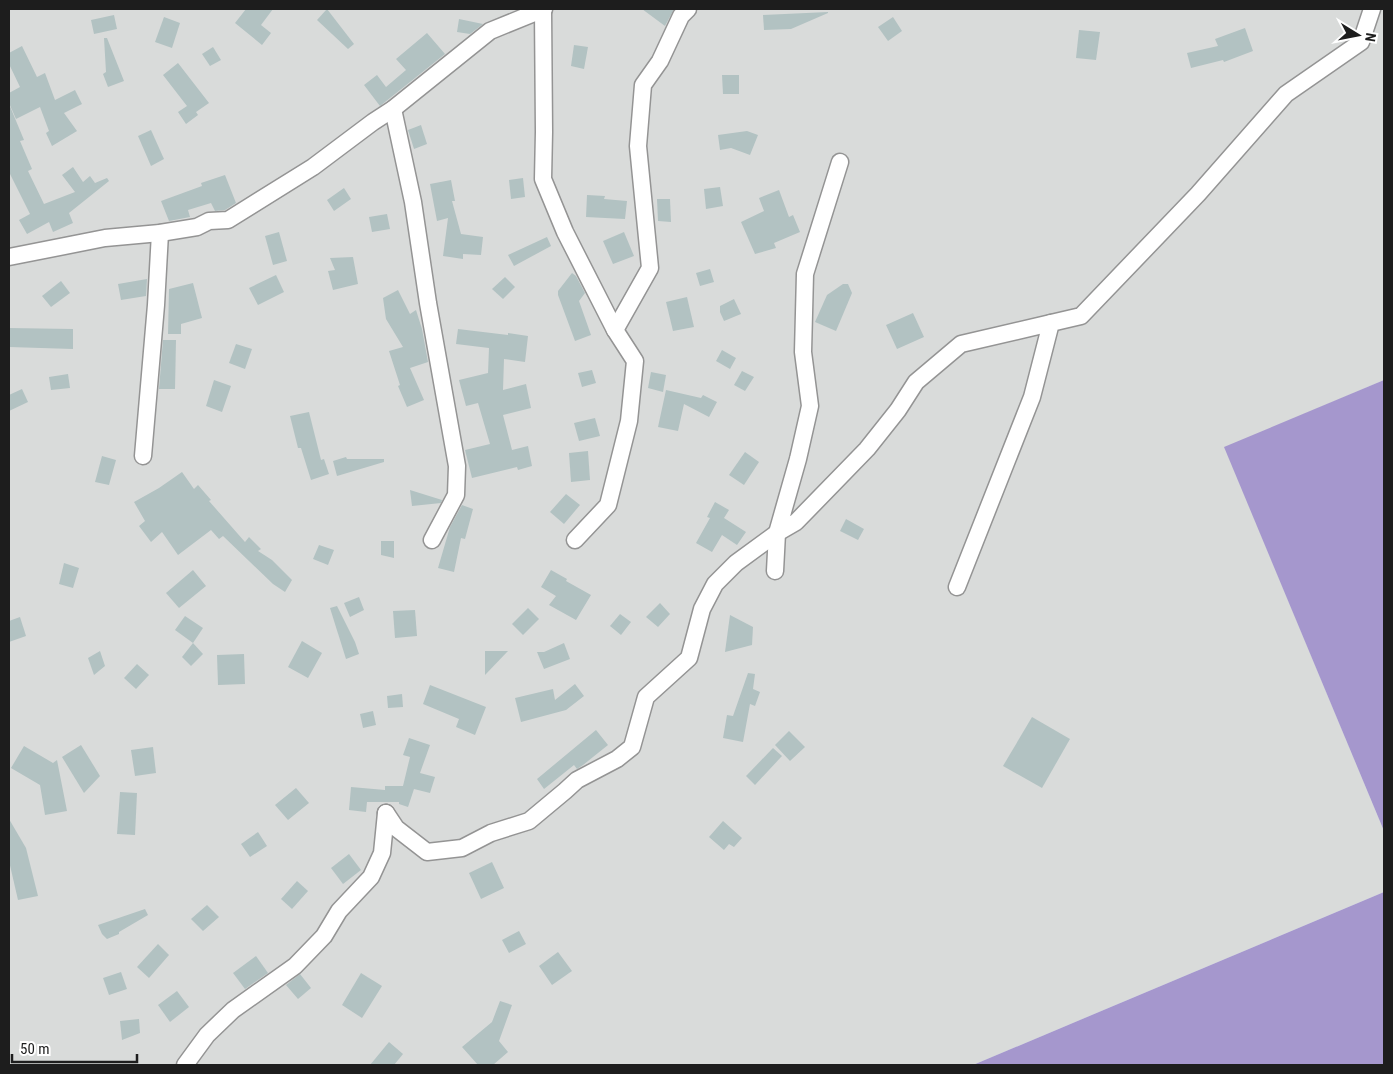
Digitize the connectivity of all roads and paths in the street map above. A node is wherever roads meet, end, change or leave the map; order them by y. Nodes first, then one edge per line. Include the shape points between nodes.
1 (544, 9) edge
2 (688, 9) edge
3 (1372, 9) edge
4 (393, 109) junction
5 (840, 162) dead end
6 (160, 234) junction
7 (9, 257) edge
8 (1051, 323) junction
9 (615, 330) junction
10 (143, 456) dead end
11 (777, 533) junction
12 (432, 540) dead end
13 (575, 540) dead end
14 (775, 571) dead end
15 (958, 587) dead end
16 (185, 1065) edge

1 - 4 street via 490,32
1 - 9 street via 543,180 565,232
2 - 9 street via 643,85 638,146 650,268
3 - 8 street via 1361,42 1286,94 1198,194 1081,316
4 - 6 street via 313,167 228,220 209,221 197,227
4 - 12 street via 414,202 457,466 456,495
5 - 11 street via 805,274 803,352 810,406
6 - 7 street via 105,238
6 - 10 street
8 - 11 street via 961,344 916,382 867,449 796,522
8 - 15 street via 1032,397
9 - 13 street via 635,361 629,421 608,505
11 - 14 street
11 - 16 street via 736,563 715,584 702,609 689,658 646,697 632,747 617,759 577,780 529,821 491,833 462,848 427,852 396,828 386,813 382,853 371,877 339,912 324,936 295,966 233,1010 206,1035

